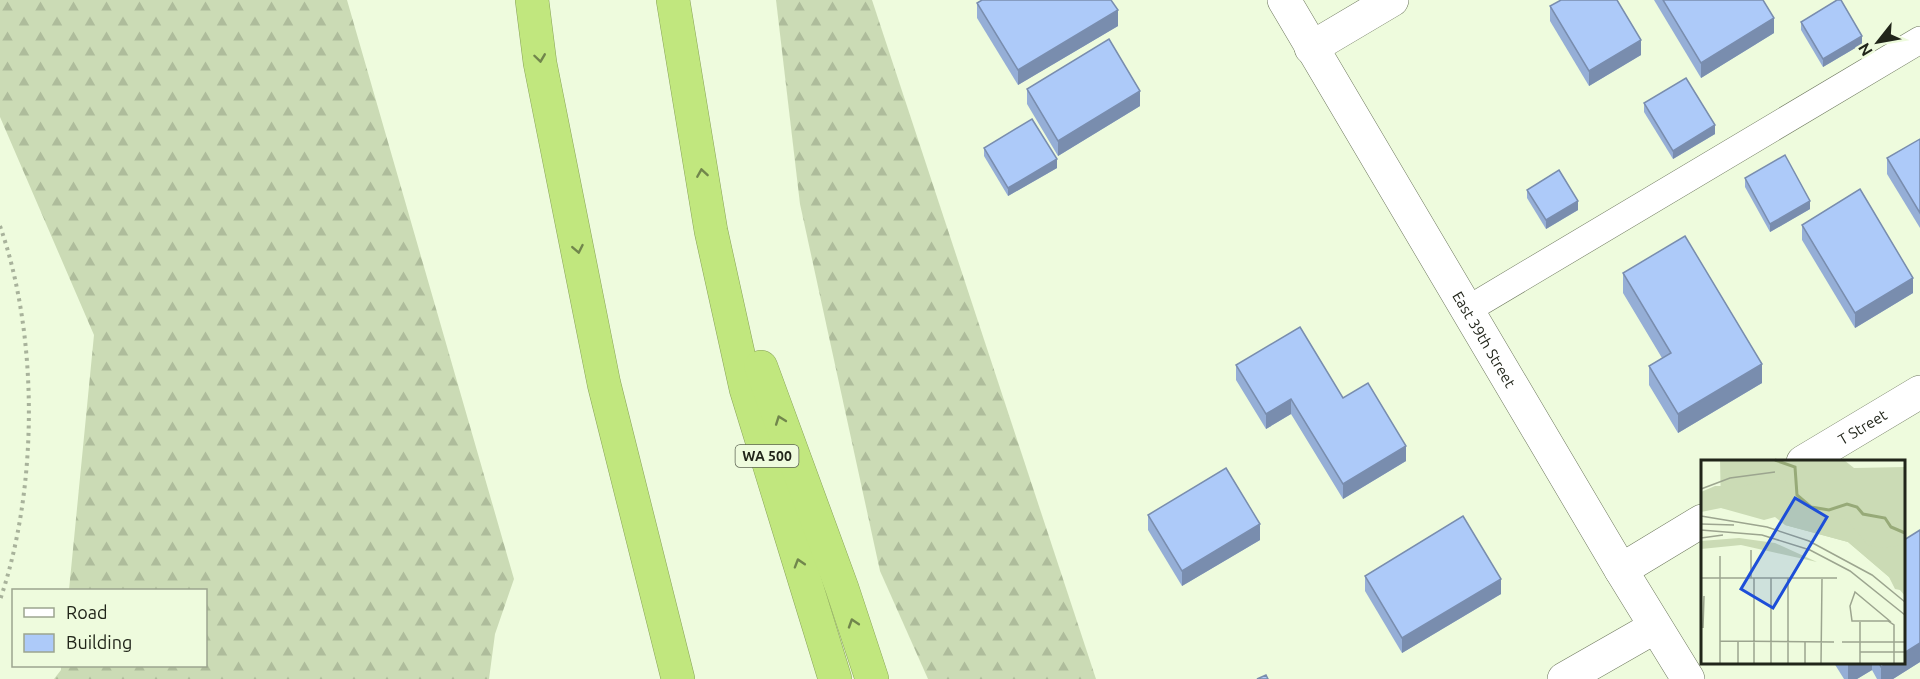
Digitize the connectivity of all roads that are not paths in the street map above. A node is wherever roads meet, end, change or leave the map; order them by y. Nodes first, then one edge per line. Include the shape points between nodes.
1 (532, 0) edge
2 (674, 0) edge
3 (1284, 0) edge
4 (1392, 0) edge
5 (1920, 40) edge
6 (1311, 48) junction
7 (711, 231) junction
8 (1467, 310) junction
9 (604, 384) junction
10 (1920, 392) edge
11 (1806, 460) edge
12 (1701, 522) edge
13 (1621, 570) junction
14 (1655, 627) junction
15 (678, 679) edge
16 (701, 679) edge
17 (835, 679) edge
18 (872, 679) edge
19 (1564, 679) edge
20 (1688, 679) edge

1 -> 9 highway via 540,63
7 -> 2 highway, WA 500
3 - 6 street, East 39th Street
4 - 6 street
5 - 8 lane
6 - 8 street, East 39th Street
17 -> 7 highway, WA 500 via 746,389
18 -> 7 highway
8 - 13 street, East 39th Street
9 - 15 highway
9 - 16 highway
10 - 11 street, T Street
12 - 13 street
13 - 14 street, East 39th Street
14 - 19 street
14 - 20 street, East 39th Street

